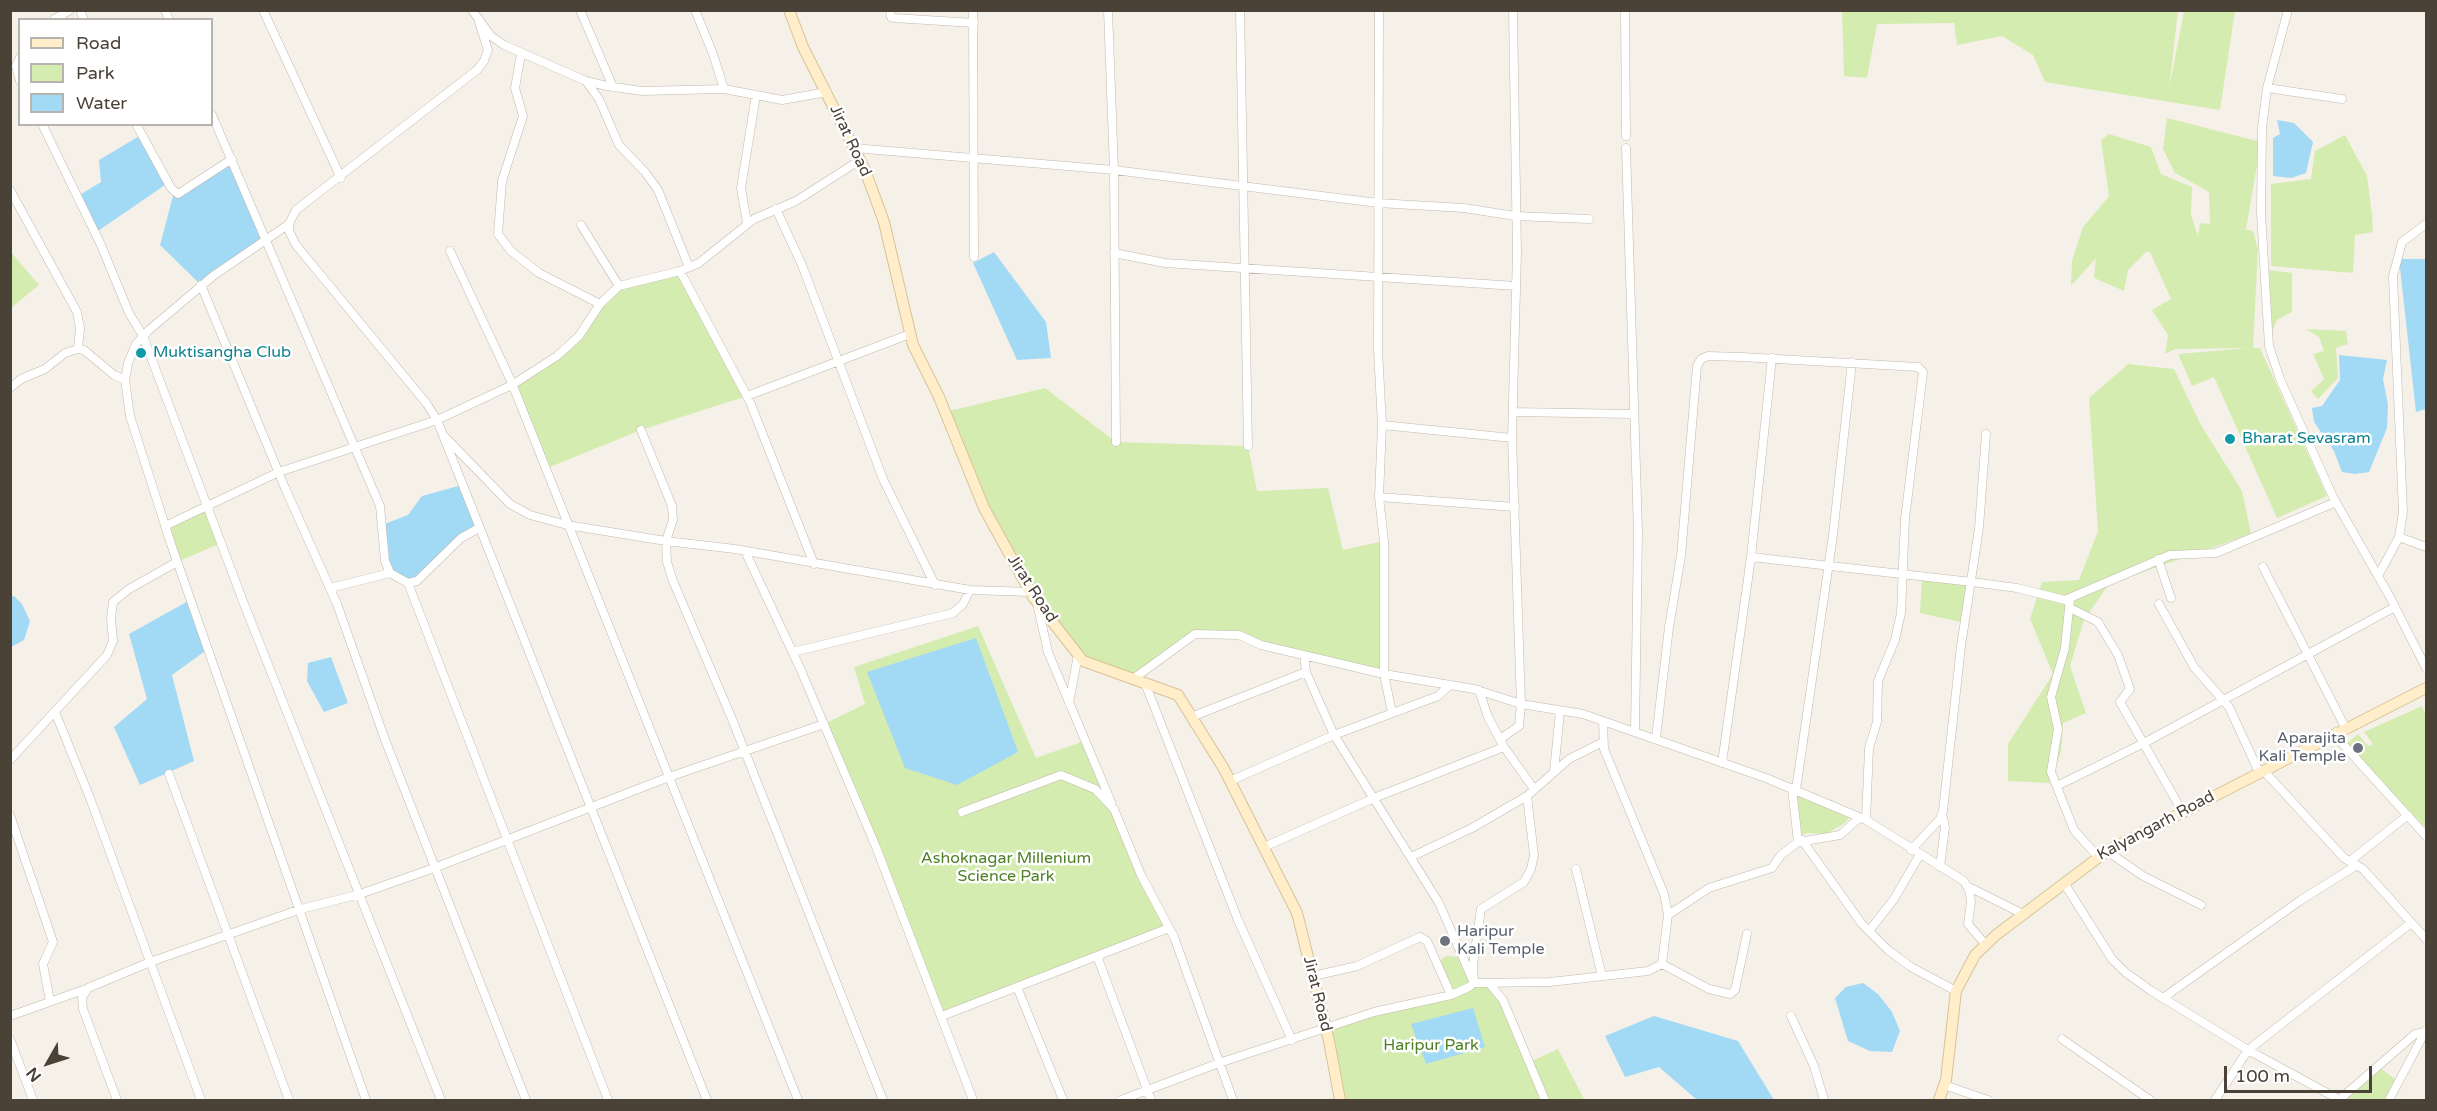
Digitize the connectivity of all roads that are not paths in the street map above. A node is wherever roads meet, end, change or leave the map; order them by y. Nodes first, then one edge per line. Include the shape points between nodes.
1 (70, 10) edge
2 (262, 10) edge
3 (472, 10) edge
4 (580, 10) edge
5 (695, 10) edge
6 (789, 10) edge
7 (890, 10) edge
8 (974, 10) edge
9 (1108, 10) edge
10 (1240, 10) edge
11 (1379, 10) edge
12 (1513, 10) edge
13 (1624, 10) edge
14 (2288, 10) edge
15 (56, 18) edge
16 (479, 22) junction
17 (974, 23) junction
18 (521, 54) junction
19 (16, 57) edge
20 (18, 74) edge
21 (586, 81) junction
22 (613, 87) junction
23 (2267, 88) junction
24 (724, 89) junction
25 (826, 92) junction
26 (756, 95) junction
27 (2342, 99) dead end
28 (213, 117) edge
29 (43, 126) edge
30 (137, 126) edge
31 (1626, 136) dead end
32 (854, 148) junction
33 (1626, 148) dead end
34 (232, 159) junction
35 (976, 159) junction
36 (860, 160) junction
37 (1114, 170) junction
38 (340, 178) junction
39 (1243, 185) junction
40 (10, 190) edge
41 (1378, 202) junction
42 (776, 209) junction
43 (1515, 216) junction
44 (1589, 219) dead end
45 (747, 223) junction
46 (289, 224) junction
47 (2427, 224) edge
48 (581, 225) dead end
49 (266, 240) junction
50 (450, 251) dead end
51 (1114, 253) junction
52 (974, 257) dead end
53 (690, 267) junction
54 (1245, 269) junction
55 (680, 271) junction
56 (1379, 276) junction
57 (201, 285) junction
58 (620, 286) junction
59 (1516, 286) junction
60 (600, 304) junction
61 (910, 334) junction
62 (143, 336) junction
63 (78, 349) junction
64 (1772, 358) junction
65 (1852, 362) junction
66 (839, 363) junction
67 (125, 380) junction
68 (512, 385) junction
69 (10, 388) edge
70 (747, 396) junction
71 (1513, 412) junction
72 (1635, 414) junction
73 (436, 420) junction
74 (1382, 425) junction
75 (641, 430) dead end
76 (442, 434) junction
77 (1986, 434) dead end
78 (1512, 438) junction
79 (1116, 442) dead end
80 (1248, 446) dead end
81 (356, 447) junction
82 (279, 472) junction
83 (1379, 497) junction
84 (2336, 502) junction
85 (1515, 507) junction
86 (208, 508) junction
87 (567, 525) junction
88 (165, 526) junction
89 (479, 528) junction
90 (2399, 537) junction
91 (666, 541) junction
92 (2427, 547) edge
93 (745, 551) junction
94 (1751, 557) junction
95 (2158, 559) junction
96 (177, 562) junction
97 (814, 564) junction
98 (1829, 565) junction
99 (2263, 567) dead end
100 (390, 573) junction
101 (1902, 574) junction
102 (2378, 576) junction
103 (1972, 582) junction
104 (408, 583) junction
105 (935, 585) junction
106 (330, 588) junction
107 (970, 590) junction
108 (1034, 596) junction
109 (2070, 597) junction
110 (2171, 598) dead end
111 (2159, 604) dead end
112 (2395, 607) junction
113 (2070, 608) junction
114 (793, 652) junction
115 (2307, 653) junction
116 (1078, 655) junction
117 (1304, 655) junction
118 (2427, 668) edge
119 (1306, 672) junction
120 (1384, 674) junction
121 (1133, 679) junction
122 (1145, 683) junction
123 (1450, 685) junction
124 (2427, 688) edge
125 (1479, 690) junction
126 (2223, 699) junction
127 (1068, 703) junction
128 (1521, 704) junction
129 (1560, 711) junction
130 (55, 712) junction
131 (1392, 713) junction
132 (1191, 717) junction
133 (1603, 721) junction
134 (824, 724) junction
135 (2341, 730) junction
136 (1635, 731) junction
137 (1334, 735) junction
138 (1656, 738) junction
139 (1603, 742) junction
140 (1502, 743) junction
141 (2144, 743) junction
142 (745, 753) junction
143 (10, 760) edge
144 (1722, 763) junction
145 (2261, 771) junction
146 (1554, 772) junction
147 (169, 774) dead end
148 (669, 777) junction
149 (1230, 781) junction
150 (2057, 786) junction
151 (1534, 789) junction
152 (1794, 789) junction
153 (1527, 796) junction
154 (1374, 798) junction
155 (589, 807) junction
156 (1114, 809) junction
157 (2182, 811) junction
158 (963, 812) dead end
159 (1942, 814) junction
160 (10, 815) edge
161 (2408, 815) junction
162 (1862, 819) junction
163 (2427, 836) edge
164 (508, 841) junction
165 (1800, 841) junction
166 (1264, 847) junction
167 (1911, 850) junction
168 (2103, 854) junction
169 (1919, 856) junction
170 (1411, 857) junction
171 (2353, 863) junction
172 (1940, 867) junction
173 (434, 868) junction
174 (1576, 869) dead end
175 (2064, 883) junction
176 (1967, 886) junction
177 (360, 894) junction
178 (2201, 905) dead end
179 (301, 909) junction
180 (2023, 914) junction
181 (1668, 915) junction
182 (2411, 923) junction
183 (1169, 928) junction
184 (1869, 931) junction
185 (1747, 934) dead end
186 (230, 935) junction
187 (2427, 939) edge
188 (1985, 944) junction
189 (1097, 956) junction
190 (150, 962) junction
191 (1662, 964) junction
192 (1313, 976) junction
193 (1602, 976) junction
194 (1474, 983) junction
195 (1490, 983) junction
196 (1017, 987) junction
197 (88, 988) junction
198 (1956, 991) junction
199 (1451, 995) junction
200 (2163, 998) junction
201 (50, 1001) junction
202 (10, 1016) edge
203 (942, 1016) junction
204 (1791, 1016) dead end
205 (1326, 1029) junction
206 (2426, 1031) edge
207 (2062, 1039) dead end
208 (10, 1040) edge
209 (1292, 1040) junction
210 (2248, 1050) junction
211 (1219, 1063) junction
212 (1944, 1085) junction
213 (1147, 1091) junction
214 (2340, 1100) edge
215 (33, 1101) edge
216 (117, 1101) edge
217 (201, 1101) edge
218 (289, 1101) edge
219 (366, 1101) edge
220 (441, 1101) edge
221 (526, 1101) edge
222 (608, 1101) edge
223 (707, 1101) edge
224 (798, 1101) edge
225 (883, 1101) edge
226 (973, 1101) edge
227 (1063, 1101) edge
228 (1121, 1101) edge
229 (1151, 1101) edge
230 (1233, 1101) edge
231 (1340, 1101) edge
232 (1545, 1101) edge
233 (1824, 1101) edge
234 (1939, 1101) edge
235 (1988, 1101) edge
236 (2150, 1101) edge
237 (2215, 1101) edge
238 (2390, 1101) edge

1 - 15 street
2 - 38 street
3 - 16 street
4 - 22 street
5 - 24 street
6 - 25 main road, Jirat Road
7 - 17 street via 894,18
8 - 17 street
9 - 37 street
10 - 39 street
11 - 41 street
12 - 43 street
13 - 31 street
14 - 23 street
16 - 18 street via 491,36
16 - 38 street via 488,50 477,70 420,111
17 - 35 street
18 - 21 street
18 - 60 street via 515,88 523,116 502,181 498,234 511,251 539,273
19 - 20 street
21 - 22 street
21 - 53 street via 599,99 619,145 658,190
22 - 24 street via 642,91
23 - 27 street
23 - 84 street via 2262,128 2261,213 2269,346 2287,396
24 - 26 street
25 - 26 street via 794,100
25 - 32 main road, Jirat Road
26 - 45 street via 741,188
28 - 34 street
29 - 62 street
30 - 34 street via 178,194
32 - 35 street
32 - 36 main road, Jirat Road
33 - 72 street
34 - 49 street
35 - 37 street
35 - 52 street
36 - 42 street via 803,197
36 - 61 main road, Jirat Road via 884,222
37 - 39 street
37 - 51 street
38 - 46 street via 296,210
39 - 41 street
39 - 54 street
40 - 63 street via 77,312
41 - 43 street
41 - 56 street
42 - 45 street
42 - 66 street
43 - 44 street
43 - 59 street
45 - 53 street
46 - 49 street
46 - 73 street via 296,245
47 - 90 street via 2402,242 2393,276 2403,485
48 - 58 street
49 - 57 street
49 - 81 street
50 - 68 street
51 - 54 street via 1165,263
51 - 79 street
53 - 55 street
54 - 56 street
54 - 80 street
55 - 58 street
55 - 70 street
56 - 59 street
56 - 74 street
57 - 62 street
57 - 82 street
58 - 60 street
59 - 71 street
60 - 68 street via 579,336 557,356
61 - 66 street
61 - 108 main road, Jirat Road via 984,508
62 - 67 street via 128,363
62 - 86 street
63 - 67 street
63 - 69 street
64 - 65 street
64 - 94 street
64 - 138 street via 1708,356 1697,366 1681,556
65 - 98 street
65 - 101 street via 1911,366 1923,372
66 - 70 street
66 - 105 street via 883,479
67 - 88 street via 130,416
68 - 73 street
68 - 87 street
70 - 97 street
71 - 72 street
71 - 78 street
72 - 136 street
73 - 76 street
73 - 81 street
74 - 78 street
74 - 83 street
75 - 91 street via 672,506 673,520
76 - 87 street via 510,504
76 - 89 street
77 - 103 street
78 - 85 street
81 - 82 street
81 - 100 street via 381,506
82 - 86 street
82 - 106 street
83 - 85 street
83 - 120 street via 1384,541
84 - 95 street via 2216,553
84 - 102 street
85 - 128 street
86 - 88 street
86 - 177 street
87 - 91 street
87 - 148 street
88 - 96 street
89 - 104 street via 461,538 417,581
89 - 155 street
90 - 92 street
90 - 102 street
91 - 93 street
91 - 142 street via 673,581
93 - 97 street
93 - 114 street
94 - 98 street
94 - 144 street
95 - 109 street
95 - 110 street
96 - 130 street via 113,602 113,641 107,655
96 - 179 street
97 - 105 street
98 - 101 street
98 - 152 street
99 - 115 street
100 - 104 street
100 - 106 street
101 - 103 street
101 - 162 street via 1902,613 1878,681 1877,722 1869,748
102 - 112 street
103 - 109 street via 2065,600
103 - 159 street
104 - 164 street
105 - 107 street
106 - 173 street
107 - 108 street
107 - 114 street via 953,613
108 - 116 main road, Jirat Road
108 - 127 street via 1044,638
109 - 113 street
111 - 126 street via 2194,667
112 - 115 street
112 - 118 street
113 - 141 street via 2098,622 2118,655 2130,689 2120,702
113 - 150 street via 2065,648 2051,697 2058,729 2051,772
114 - 134 street
115 - 126 street
115 - 135 street
116 - 121 main road, Jirat Road via 1083,661
116 - 127 street
117 - 119 street
117 - 120 street
117 - 121 street via 1261,645 1239,635 1195,634
119 - 132 street
119 - 137 street
120 - 123 street
120 - 131 street
121 - 122 main road, Jirat Road
122 - 132 main road, Jirat Road via 1178,695
122 - 209 street via 1238,920
123 - 125 street
123 - 131 street via 1438,696
124 - 135 main road, Kalyangarh Road
125 - 128 street
125 - 140 street
126 - 141 street
126 - 145 street
127 - 156 street
128 - 129 street
128 - 140 street via 1520,726
129 - 133 street
129 - 146 street
130 - 143 street
130 - 190 street
131 - 137 street
132 - 149 main road, Jirat Road
133 - 136 street
133 - 139 street
134 - 142 street
134 - 203 street
135 - 145 main road, Kalyangarh Road
135 - 161 street via 2342,743
136 - 138 street
137 - 149 street
137 - 154 street
138 - 144 street
139 - 146 street via 1569,759
139 - 181 street via 1664,894
140 - 151 street
140 - 154 street
141 - 150 street
141 - 157 street
142 - 148 street
142 - 225 street
144 - 152 street
145 - 157 main road, Kalyangarh Road
145 - 171 street
146 - 151 street
147 - 186 street
148 - 155 street
148 - 224 street
149 - 166 main road, Jirat Road
150 - 168 street via 2074,830
151 - 153 street
152 - 162 street
152 - 165 street
153 - 170 street
153 - 194 street via 1534,855 1531,869 1524,882 1481,909
154 - 166 street
154 - 170 street
155 - 164 street
155 - 223 street
156 - 158 street via 1095,789 1061,775
156 - 183 street via 1141,875
157 - 168 main road, Kalyangarh Road
159 - 167 street
159 - 172 street via 1945,827
160 - 201 street via 53,942 43,964
161 - 163 street
161 - 171 street
162 - 165 street via 1830,839
162 - 167 street
164 - 173 street
164 - 222 street
165 - 181 street via 1780,855 1772,868 1708,888
165 - 184 street
166 - 192 main road, Jirat Road via 1297,913
167 - 169 street
168 - 175 main road, Kalyangarh Road
168 - 178 street
169 - 172 street
169 - 184 street
170 - 194 street via 1439,903
171 - 182 street via 2363,869
171 - 200 street
172 - 176 street
173 - 177 street
173 - 221 street
174 - 193 street
175 - 180 main road, Kalyangarh Road
175 - 200 street via 2112,959
176 - 180 street
176 - 188 street via 1971,901 1968,924
177 - 179 street
177 - 220 street
179 - 186 street
179 - 219 street
180 - 188 main road, Kalyangarh Road
181 - 191 street
182 - 187 street
182 - 210 street
183 - 189 street
183 - 211 street
184 - 198 street via 1911,967
185 - 191 street via 1735,990 1730,994 1710,989
186 - 190 street
186 - 218 street
188 - 198 main road, Kalyangarh Road
189 - 196 street
189 - 213 street
190 - 197 street
190 - 217 street
191 - 193 street via 1648,970
192 - 199 street via 1357,966 1420,937 1427,941
192 - 205 main road, Jirat Road
193 - 195 street
194 - 195 street
194 - 199 street
195 - 232 street via 1503,1000
196 - 203 street
196 - 227 street
197 - 201 street
197 - 216 street via 82,998 83,1009
198 - 212 main road, Kalyangarh Road
199 - 205 street via 1374,1012
200 - 210 street
201 - 202 street
203 - 226 street
204 - 233 street via 1814,1066
205 - 209 street
205 - 231 main road, Jirat Road
206 - 214 street via 2415,1034
206 - 238 street
207 - 236 street
208 - 215 street
209 - 211 street
210 - 214 street
210 - 237 street
211 - 213 street
211 - 230 street
212 - 234 main road, Kalyangarh Road
212 - 235 street
213 - 228 street
213 - 229 street

